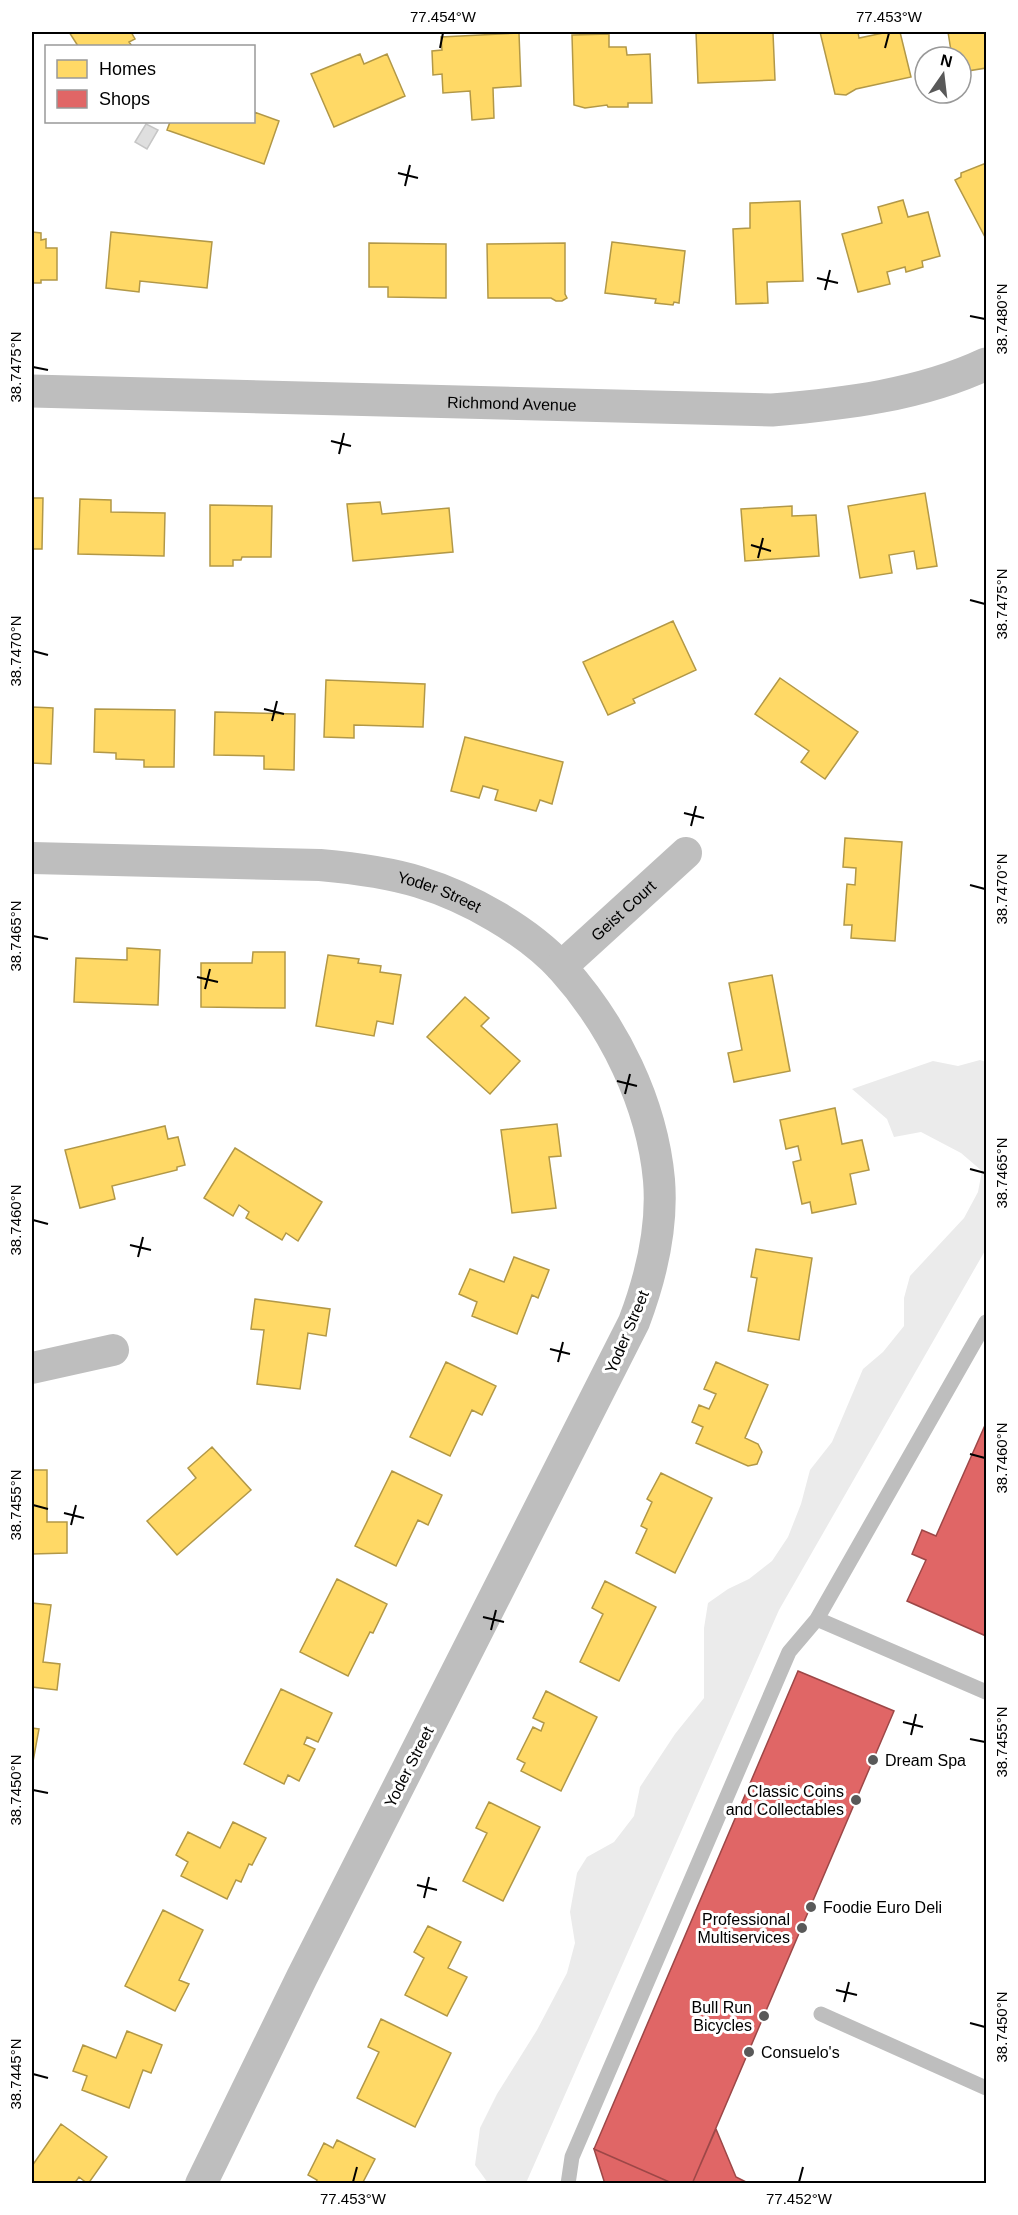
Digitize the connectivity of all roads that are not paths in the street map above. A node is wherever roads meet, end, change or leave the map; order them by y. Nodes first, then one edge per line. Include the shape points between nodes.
1 (987, 364) edge
2 (32, 391) edge
3 (686, 853) dead end
4 (32, 858) edge
5 (561, 967) junction
6 (987, 1322) edge
7 (113, 1350) dead end
8 (32, 1368) edge
9 (817, 1619) junction
10 (987, 1692) edge
11 (821, 2014) dead end
12 (987, 2088) edge
13 (201, 2184) edge
14 (568, 2184) edge

1 - 2 street, Richmond Avenue via 910,390 842,404 772,410
3 - 5 street, Geist Court
4 - 5 street, Yoder Street via 320,864 388,874 451,894 495,917
5 - 13 street, Yoder Street via 616,1046 639,1093 653,1143 659,1182 657,1239 648,1281 622,1349 302,1977
6 - 9 lane
7 - 8 street
9 - 10 lane
9 - 14 lane via 789,1652 572,2157
11 - 12 lane

